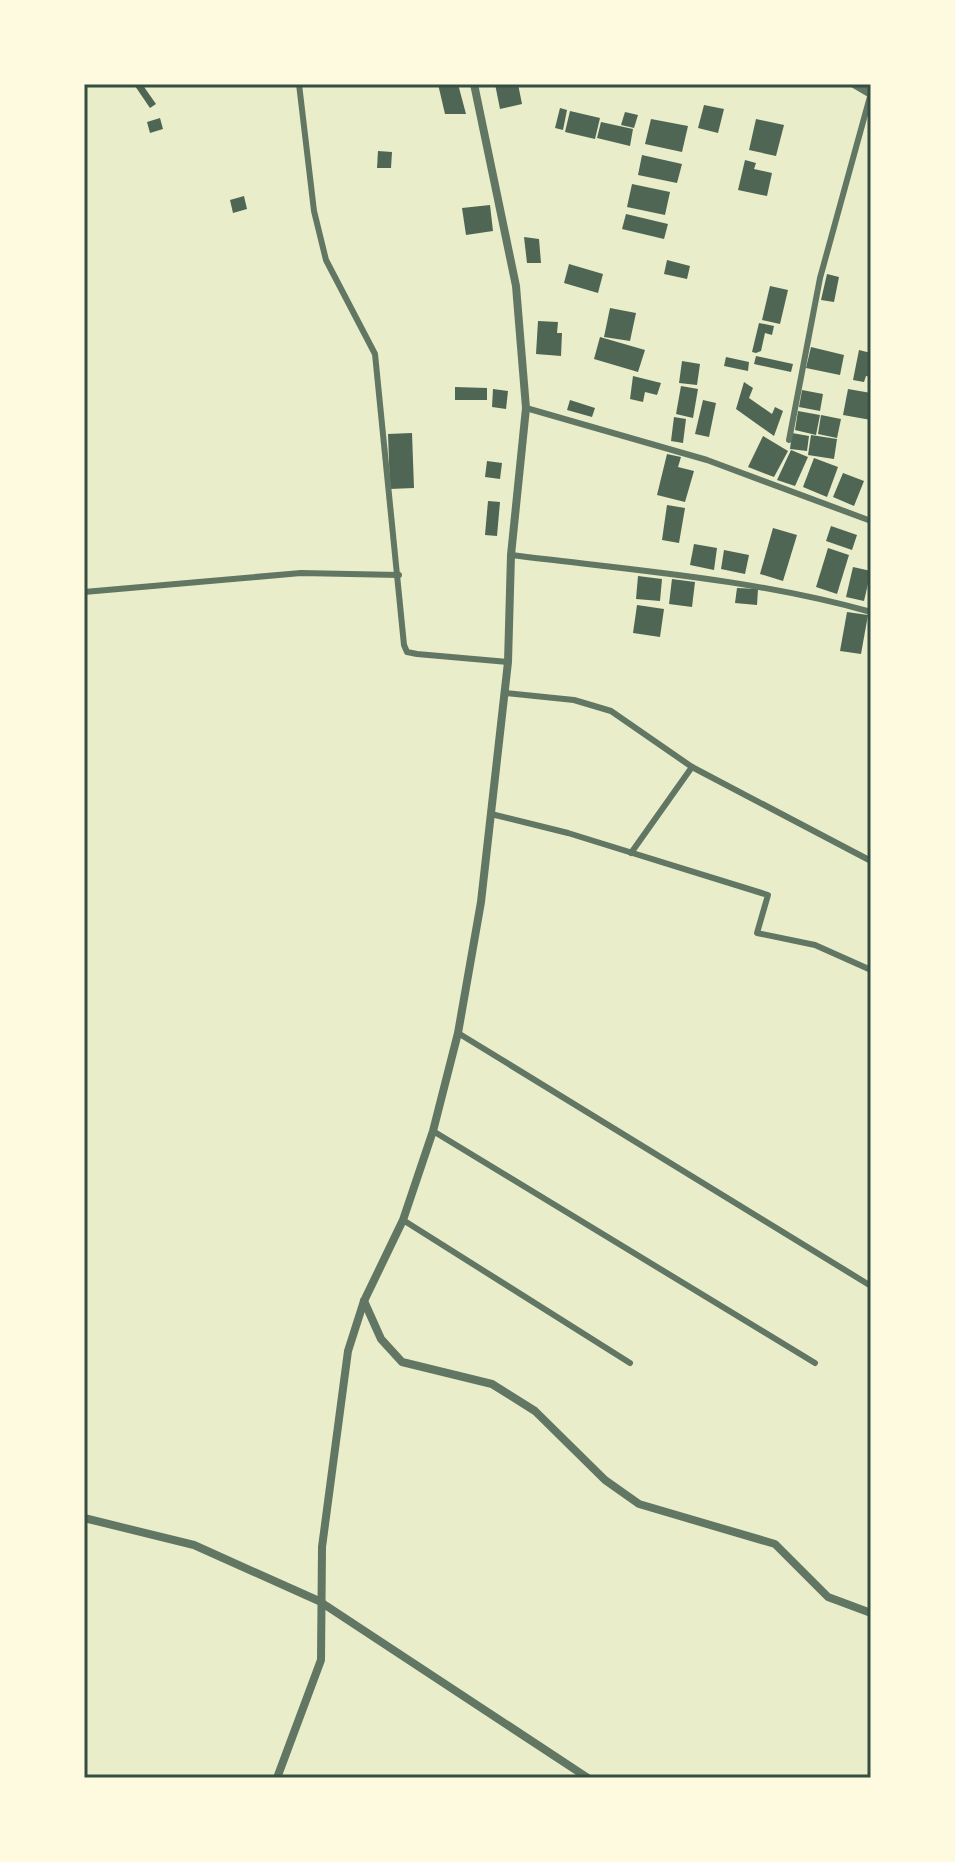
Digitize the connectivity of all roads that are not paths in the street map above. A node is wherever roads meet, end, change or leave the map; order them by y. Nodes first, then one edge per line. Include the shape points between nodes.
1 (299, 84) edge
2 (474, 84) edge
3 (854, 84) edge
4 (871, 94) edge
5 (526, 408) junction
6 (789, 440) dead end
7 (871, 511) edge
8 (870, 520) edge
9 (511, 555) junction
10 (399, 575) junction
11 (84, 592) edge
12 (871, 612) edge
13 (508, 662) junction
14 (505, 693) junction
15 (692, 767) junction
16 (491, 814) junction
17 (631, 853) junction
18 (871, 861) edge
19 (871, 970) edge
20 (458, 1033) junction
21 (433, 1131) junction
22 (403, 1220) junction
23 (871, 1286) edge
24 (364, 1301) junction
25 (630, 1363) dead end
26 (815, 1363) dead end
27 (84, 1518) edge
28 (319, 1601) junction
29 (871, 1613) edge
30 (277, 1778) edge
31 (588, 1778) edge

1 - 10 street via 314,211 326,260 375,354
2 - 5 street via 516,286
3 - 4 street
4 - 6 street via 820,278
5 - 8 street via 707,460
5 - 9 street
7 - 8 street
9 - 12 street via 748,585
9 - 13 street
10 - 11 street via 301,573
10 - 13 street via 407,652
13 - 14 street
14 - 15 street via 574,700 611,711
14 - 16 street
15 - 17 street
15 - 18 street
16 - 17 street
16 - 20 street
17 - 19 street via 768,895 757,933 815,945
20 - 21 street
20 - 23 street
21 - 22 street
21 - 26 street
22 - 24 street
22 - 25 street
24 - 28 street via 348,1351
24 - 29 street via 381,1339 402,1362 492,1384 535,1411 605,1480 639,1504 775,1544 828,1597
27 - 28 street via 194,1545
28 - 30 street via 321,1660
28 - 31 street

